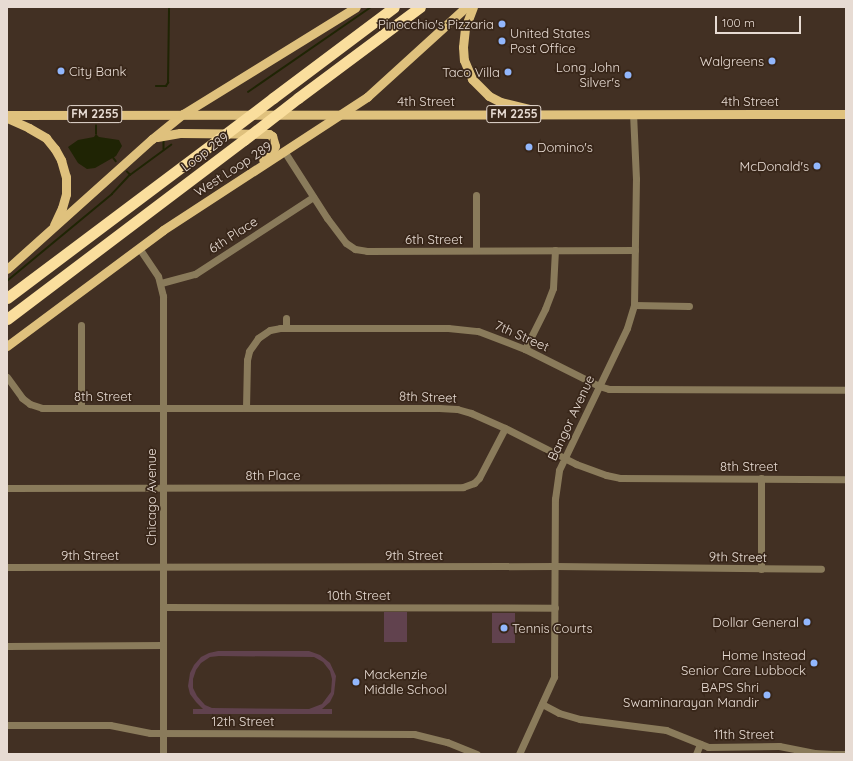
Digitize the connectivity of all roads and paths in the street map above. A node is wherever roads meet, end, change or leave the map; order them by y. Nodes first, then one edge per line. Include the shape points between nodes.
1 (356, 7) edge
2 (394, 7) edge
3 (420, 7) edge
4 (466, 7) edge
5 (473, 7) edge
6 (183, 114) junction
7 (340, 114) junction
8 (551, 114) junction
9 (633, 114) junction
10 (846, 114) edge
11 (7, 115) edge
12 (7, 118) edge
13 (152, 139) junction
14 (284, 151) junction
15 (237, 181) junction
16 (476, 195) dead end
17 (313, 197) junction
18 (48, 233) junction
19 (236, 238) dead end
20 (240, 244) junction
21 (139, 248) junction
22 (476, 250) junction
23 (556, 250) junction
24 (635, 250) junction
25 (51, 265) junction
26 (7, 269) edge
27 (161, 283) junction
28 (7, 295) edge
29 (7, 298) edge
30 (35, 298) junction
31 (634, 305) junction
32 (689, 306) dead end
33 (286, 318) dead end
34 (7, 319) edge
35 (7, 323) edge
36 (81, 325) dead end
37 (286, 328) junction
38 (7, 346) edge
39 (525, 349) junction
40 (7, 378) edge
41 (599, 386) junction
42 (846, 390) edge
43 (81, 407) junction
44 (163, 408) junction
45 (246, 408) junction
46 (505, 428) junction
47 (564, 457) junction
48 (761, 478) junction
49 (846, 479) edge
50 (163, 487) junction
51 (7, 488) edge
52 (555, 566) junction
53 (7, 567) edge
54 (163, 567) junction
55 (761, 569) junction
56 (821, 569) dead end
57 (164, 607) junction
58 (555, 608) junction
59 (7, 646) edge
60 (164, 646) junction
61 (542, 704) junction
62 (7, 725) edge
63 (163, 733) junction
64 (700, 744) junction
65 (163, 754) edge
66 (477, 754) edge
67 (519, 754) edge
68 (696, 754) edge
69 (834, 754) edge
70 (846, 754) edge

1 - 6 main road
2 - 25 highway, Loop 289, bridge
3 - 30 highway, Loop 289, bridge
4 - 7 main road, West Loop 289 via 372,93
5 - 8 main road via 465,28 463,47 464,60 472,79 489,96 501,102
6 - 7 main road, 4th Street / FM 2255
6 - 11 main road, 4th Street / FM 2255
6 - 13 main road
7 - 8 main road, 4th Street / FM 2255
7 - 14 main road, West Loop 289
8 - 9 main road, 4th Street / FM 2255
9 - 10 main road, 4th Street / FM 2255
9 - 24 street, Bangor Avenue via 636,180
12 - 18 main road via 46,138 64,166 64,202
13 - 15 main road via 180,133 272,136 275,146 270,154
13 - 18 main road
14 - 15 main road, West Loop 289
14 - 17 street, 6th Street
15 - 21 main road, West Loop 289
16 - 22 street
17 - 20 street, 6th Place
17 - 22 street, 6th Street via 339,235 355,248 367,251
18 - 26 main road
19 - 20 street
20 - 27 street, 6th Place via 195,274
21 - 27 street, Chicago Avenue via 154,267
21 - 38 main road, West Loop 289
22 - 23 street, 6th Street
23 - 24 street, 6th Street
23 - 39 street via 553,288
24 - 31 street, Bangor Avenue
25 - 28 highway
25 - 29 highway, Loop 289
27 - 44 street, Chicago Avenue
30 - 34 highway, Loop 289
30 - 35 highway
31 - 32 street
31 - 41 street, Bangor Avenue via 627,328
33 - 37 street
36 - 43 street
37 - 39 street, 7th Street via 466,329 492,335
37 - 45 street, 7th Street via 270,330 258,338 249,351
39 - 41 street, 7th Street
40 - 43 street, 8th Street via 22,398 30,404 42,408
41 - 42 street, 7th Street via 609,389
41 - 47 street, Bangor Avenue
43 - 44 street, 8th Street
44 - 45 street, 8th Street
44 - 50 street, Chicago Avenue
45 - 46 street, 8th Street via 439,408 471,412
46 - 47 street, 8th Street
46 - 50 street, 8th Place via 479,478 463,487
47 - 48 street, 8th Street via 591,470 620,478
47 - 52 street, Bangor Avenue via 555,499
48 - 49 street, 8th Street
48 - 55 street
50 - 51 street, 8th Place
50 - 54 street, Chicago Avenue
52 - 54 street, 9th Street
52 - 55 street, 9th Street
52 - 58 street, Bangor Avenue
53 - 54 street, 9th Street
54 - 57 street, Chicago Avenue
55 - 56 street, 9th Street
57 - 58 street, 10th Street
57 - 60 street, Chicago Avenue
58 - 61 street, Bangor Avenue via 554,677
59 - 60 street
60 - 63 street, Chicago Avenue
61 - 64 street, 11th Street via 559,713 580,719 666,730
61 - 67 street, Bangor Avenue
62 - 63 street, 12th Street via 110,725 141,732
63 - 65 street, Chicago Avenue
63 - 66 street, 12th Street via 414,734 447,742
64 - 68 street
64 - 69 street, 11th Street via 718,747 779,746
69 - 70 street, 11th Street

